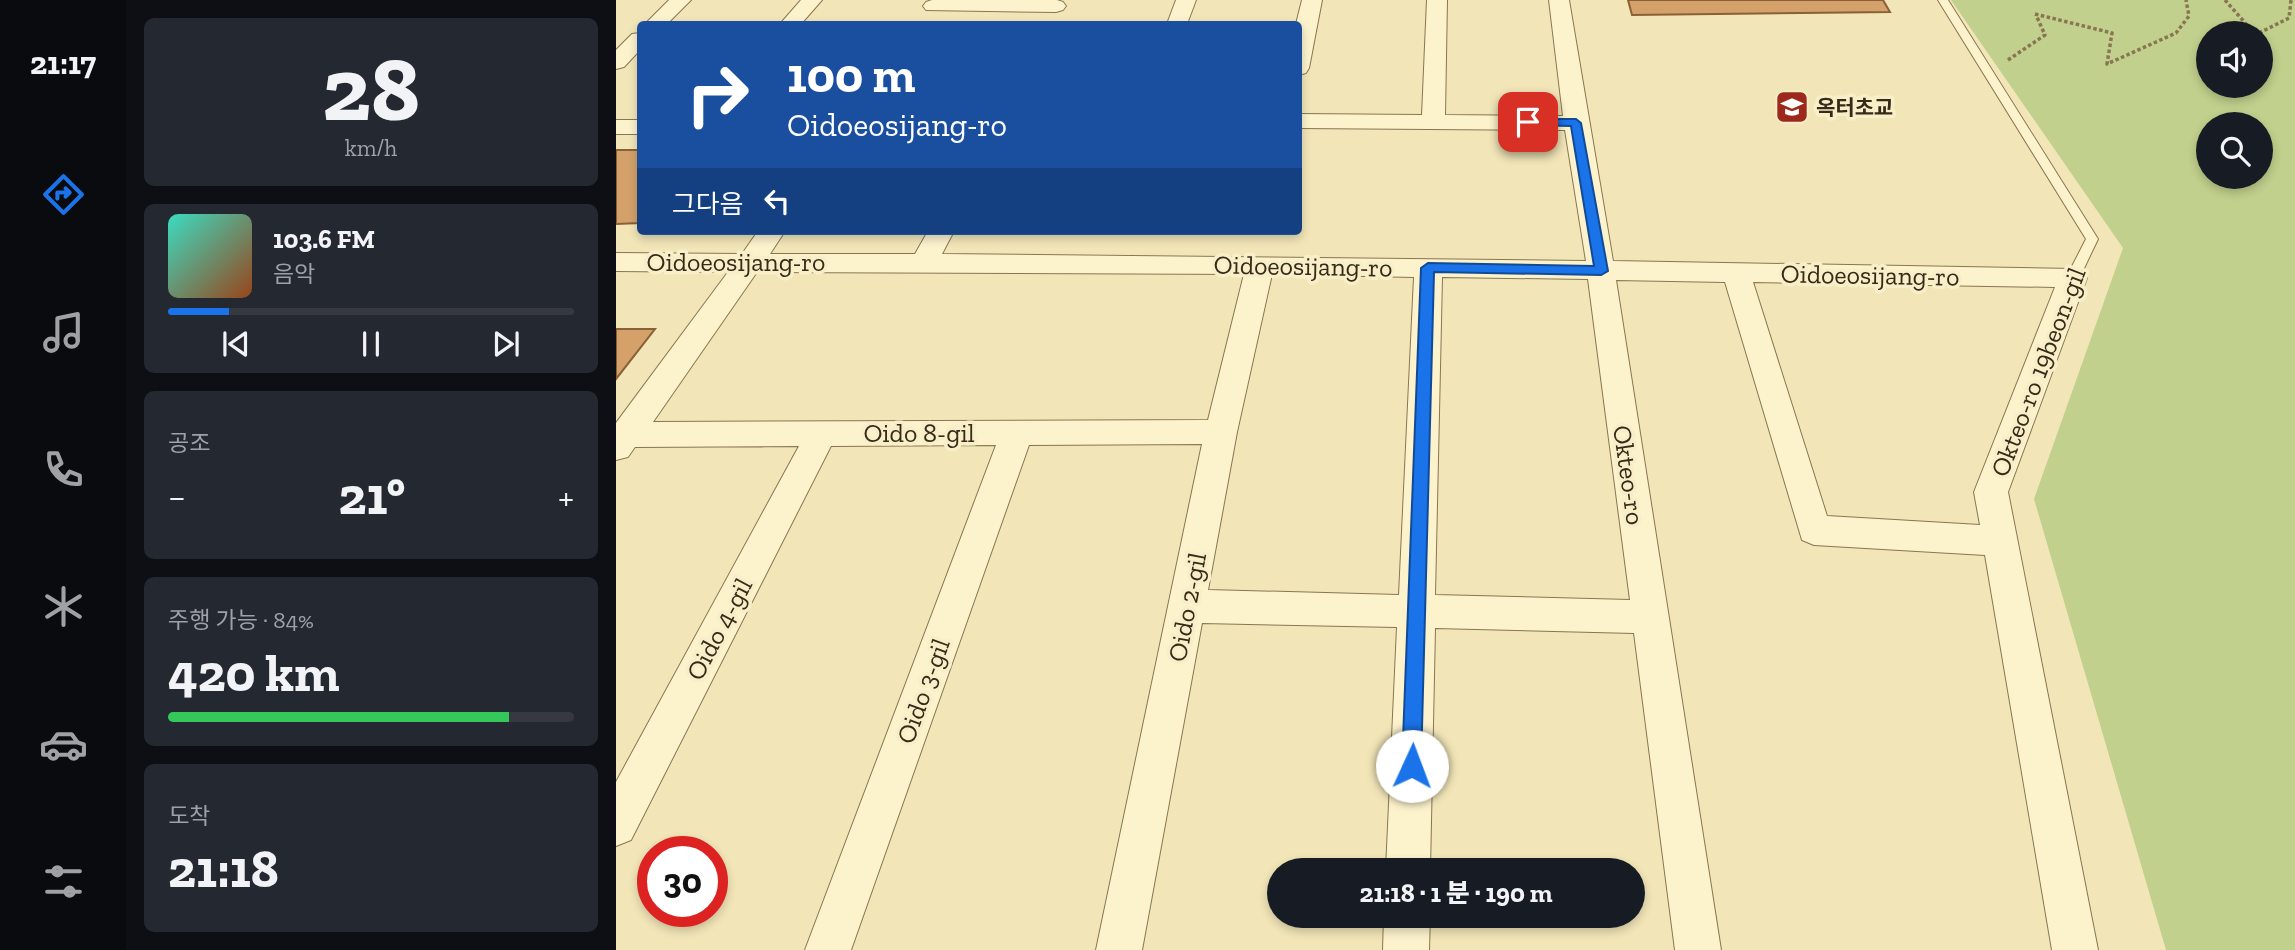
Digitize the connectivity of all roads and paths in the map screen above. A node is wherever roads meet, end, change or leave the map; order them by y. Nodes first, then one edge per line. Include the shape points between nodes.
1 (681, 0) edge
2 (812, 0) edge
3 (1186, 0) edge
4 (1312, 0) edge
5 (1437, 0) edge
6 (1559, 0) edge
7 (1943, 0) edge
8 (2186, 0) edge
9 (2225, 0) edge
10 (2291, 0) edge
11 (935, 3) edge
12 (1054, 10) edge
13 (658, 21) edge
14 (793, 21) edge
15 (922, 21) edge
16 (1178, 21) edge
17 (2243, 21) edge
18 (2273, 26) edge
19 (637, 42) edge
20 (1302, 49) edge
21 (616, 62) edge
22 (1983, 63) junction
23 (1302, 121) edge
24 (1433, 122) junction
25 (1576, 123) junction
26 (616, 127) edge
27 (637, 127) edge
28 (769, 235) edge
29 (939, 235) edge
30 (750, 261) junction
31 (616, 262) edge
32 (925, 262) junction
33 (1260, 265) junction
34 (1428, 268) junction
35 (1601, 271) junction
36 (1736, 273) junction
37 (2073, 278) junction
38 (1221, 432) junction
39 (822, 433) junction
40 (1017, 433) junction
41 (620, 440) edge
42 (2000, 541) junction
43 (1187, 606) junction
44 (1417, 611) junction
45 (1649, 617) junction
46 (616, 824) edge
47 (1408, 858) edge
48 (1407, 928) edge
49 (828, 950) edge
50 (1119, 950) edge
51 (1406, 950) edge
52 (1698, 950) edge
53 (2075, 950) edge

1 - 13 street
2 - 14 street
3 - 16 street
4 - 20 street
5 - 24 street
6 - 25 street, Okteo-ro
7 - 22 lane, Okteo-ro 19beon-gil
8 - 22 path via 2189,16 2176,33 2108,64 2112,33 2035,14 2045,36 2011,60
9 - 17 path
10 - 18 path via 2289,19
11 - 12 street
11 - 15 street
19 - 21 street
22 - 37 lane, Okteo-ro 19beon-gil via 2092,239
23 - 24 street
24 - 25 street
25 - 35 street, Okteo-ro
26 - 27 street
28 - 30 street
29 - 32 street
30 - 31 street, Oidoeosijang-ro
30 - 32 street, Oidoeosijang-ro
30 - 41 street
32 - 33 street, Oidoeosijang-ro
33 - 34 street, Oidoeosijang-ro
33 - 38 street, Oido 2-gil
34 - 35 street, Oidoeosijang-ro
34 - 44 street
35 - 36 street, Oidoeosijang-ro
35 - 45 street, Okteo-ro
36 - 37 street, Oidoeosijang-ro
36 - 42 street via 1814,530
37 - 42 street, Okteo-ro 19beon-gil via 1991,492
38 - 40 street, Oido 8-gil
38 - 43 street, Oido 2-gil
39 - 40 street, Oido 8-gil
39 - 41 street, Oido 8-gil
39 - 46 street, Oido 4-gil
40 - 49 street, Oido 3-gil
42 - 53 street, Okteo-ro 19beon-gil
43 - 44 street
43 - 50 street, Oido 2-gil
44 - 45 street
44 - 47 street
45 - 52 street, Okteo-ro
48 - 51 street

